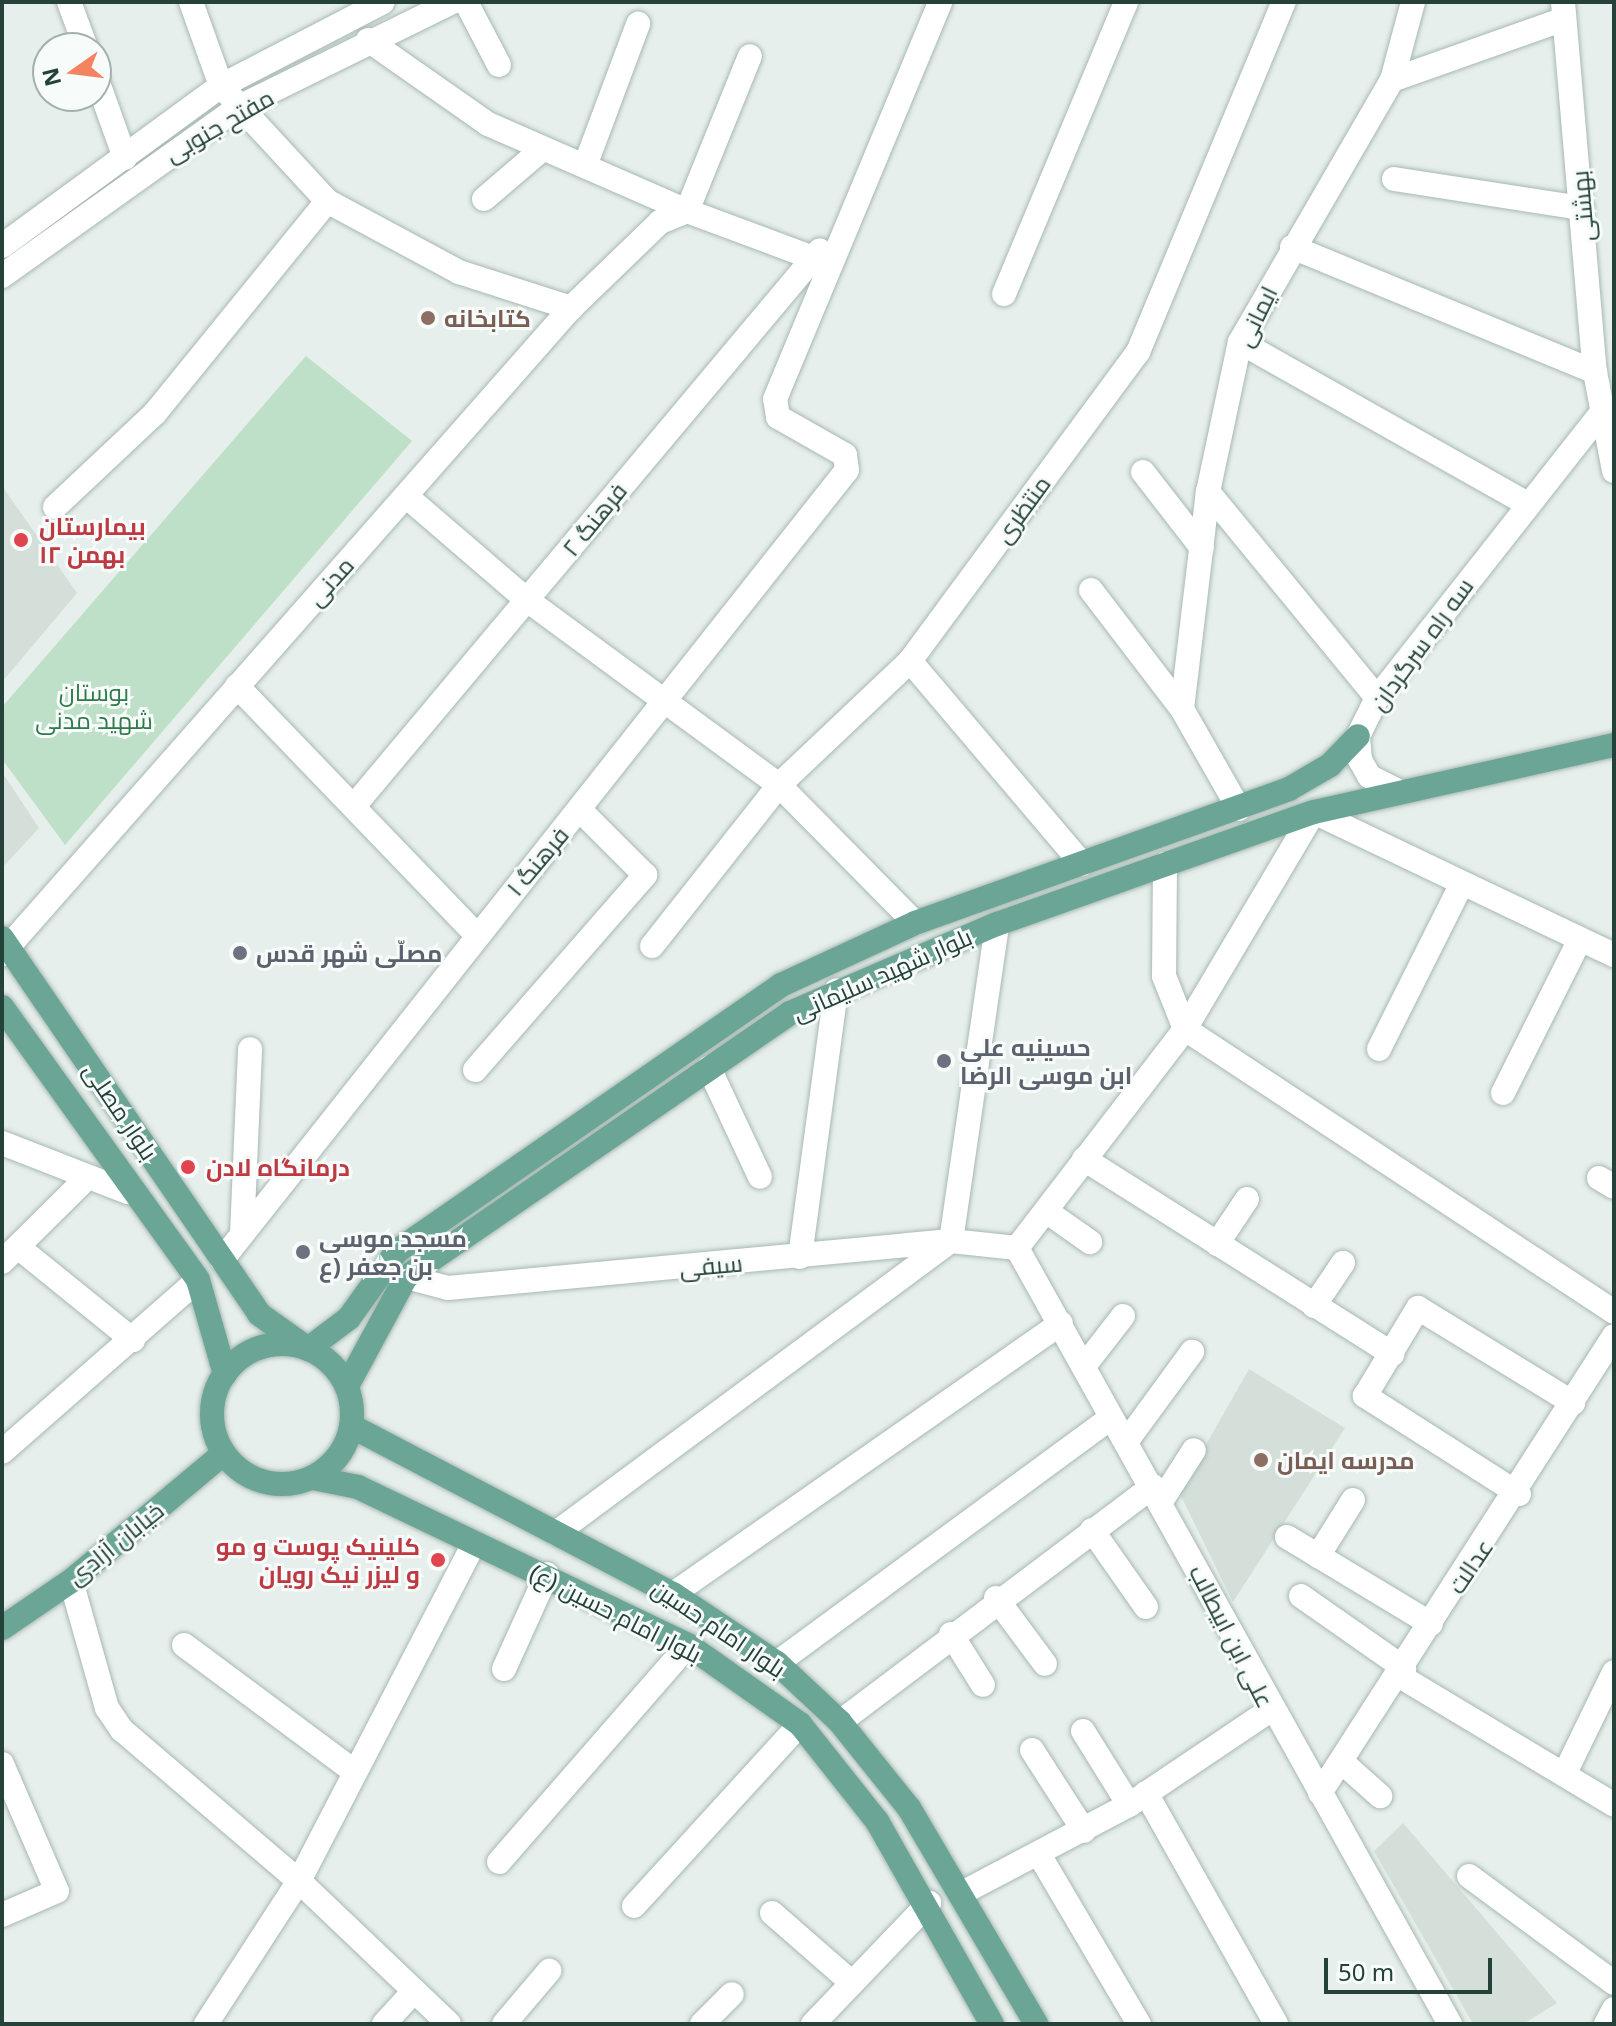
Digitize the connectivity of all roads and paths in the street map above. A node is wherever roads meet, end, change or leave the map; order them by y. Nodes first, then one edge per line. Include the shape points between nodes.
1 (69, 2) edge
2 (191, 2) edge
3 (383, 2) edge
4 (452, 2) edge
5 (466, 2) edge
6 (940, 2) edge
7 (1126, 2) edge
8 (1284, 2) edge
9 (1413, 2) edge
10 (1563, 10) edge
11 (345, 11) edge
12 (638, 24) dead end
13 (80, 32) edge
14 (368, 40) junction
15 (750, 56) dead end
16 (499, 65) dead end
17 (1392, 80) junction
18 (221, 86) junction
19 (239, 107) junction
20 (109, 112) edge
21 (540, 151) junction
22 (125, 158) junction
23 (585, 166) junction
24 (1394, 179) dead end
25 (484, 199) dead end
26 (327, 201) junction
27 (1582, 208) junction
28 (687, 211) junction
29 (839, 240) junction
30 (1292, 247) junction
31 (808, 256) junction
32 (6, 258) edge
33 (1004, 294) dead end
34 (571, 308) junction
35 (1240, 342) junction
36 (1595, 372) junction
37 (1609, 409) edge
38 (1614, 471) edge
39 (1143, 472) dead end
40 (1208, 492) junction
41 (406, 496) junction
42 (1526, 503) junction
43 (55, 507) dead end
44 (1202, 548) junction
45 (1091, 590) dead end
46 (527, 600) junction
47 (910, 661) junction
48 (237, 686) junction
49 (665, 696) junction
50 (1377, 698) junction
51 (1182, 709) junction
52 (1358, 736) junction
53 (1614, 745) edge
54 (779, 785) junction
55 (1396, 790) junction
56 (354, 806) junction
57 (1239, 809) junction
58 (580, 810) junction
59 (1314, 812) junction
60 (1082, 864) junction
61 (1165, 864) junction
62 (1461, 885) junction
63 (915, 923) junction
64 (997, 924) junction
65 (476, 934) junction
66 (1578, 943) junction
67 (652, 946) dead end
68 (4, 947) edge
69 (1614, 955) edge
70 (836, 990) junction
71 (2, 1007) edge
72 (1185, 1029) junction
73 (250, 1049) dead end
74 (1379, 1049) dead end
75 (709, 1068) junction
76 (475, 1070) dead end
77 (1503, 1093) dead end
78 (2, 1143) edge
79 (1084, 1159) junction
80 (760, 1177) dead end
81 (87, 1178) junction
82 (128, 1192) junction
83 (1247, 1199) dead end
84 (1046, 1211) junction
85 (242, 1234) junction
86 (951, 1241) junction
87 (1090, 1242) dead end
88 (1217, 1244) junction
89 (1017, 1248) junction
90 (10, 1254) edge
91 (800, 1257) junction
92 (222, 1260) junction
93 (1343, 1263) dead end
94 (406, 1277) junction
95 (198, 1280) junction
96 (1314, 1306) junction
97 (1614, 1312) edge
98 (1123, 1316) dead end
99 (1061, 1323) junction
100 (1614, 1336) edge
101 (133, 1340) junction
102 (308, 1349) junction
103 (1192, 1352) dead end
104 (1392, 1354) junction
105 (1085, 1365) junction
106 (225, 1374) junction
107 (347, 1386) junction
108 (1573, 1403) junction
109 (1109, 1419) junction
110 (353, 1427) junction
111 (1129, 1438) junction
112 (1194, 1450) dead end
113 (2, 1452) edge
114 (224, 1453) junction
115 (313, 1478) junction
116 (1157, 1493) junction
117 (1519, 1494) junction
118 (1353, 1500) dead end
119 (1092, 1530) junction
120 (556, 1533) junction
121 (1287, 1537) dead end
122 (473, 1545) junction
123 (1318, 1556) junction
124 (547, 1574) junction
125 (71, 1581) junction
126 (673, 1594) junction
127 (1301, 1596) dead end
128 (996, 1598) junction
129 (1146, 1607) dead end
130 (1431, 1624) junction
131 (2, 1628) edge
132 (951, 1634) junction
133 (184, 1645) dead end
134 (688, 1645) junction
135 (777, 1663) junction
136 (1045, 1664) dead end
137 (504, 1669) dead end
138 (1401, 1671) junction
139 (1614, 1672) edge
140 (983, 1685) dead end
141 (1269, 1711) junction
142 (840, 1722) junction
143 (800, 1724) junction
144 (1083, 1731) dead end
145 (1032, 1750) dead end
146 (1343, 1763) junction
147 (2, 1764) edge
148 (355, 1772) junction
149 (1565, 1773) junction
150 (1320, 1793) junction
151 (1380, 1796) dead end
152 (1138, 1799) junction
153 (1614, 1805) edge
154 (1084, 1831) junction
155 (1040, 1856) junction
156 (499, 1862) dead end
157 (1469, 1876) dead end
158 (299, 1881) junction
159 (962, 1893) junction
160 (929, 1903) junction
161 (634, 1906) dead end
162 (772, 1913) dead end
163 (2, 1915) edge
164 (549, 1971) dead end
165 (850, 1981) junction
166 (1614, 1983) edge
167 (414, 1991) junction
168 (732, 1994) dead end
169 (1614, 2009) edge
170 (206, 2024) edge
171 (384, 2024) edge
172 (449, 2024) edge
173 (504, 2024) edge
174 (702, 2024) edge
175 (813, 2024) edge
176 (992, 2024) edge
177 (1036, 2024) edge
178 (1139, 2024) edge
179 (1276, 2024) edge
180 (1450, 2024) edge
181 (1606, 2024) edge

1 - 13 street
2 - 18 street
3 - 11 street, مفتح جنوبی
4 - 14 street, مفتح جنوبی
5 - 16 street
6 - 29 street
7 - 33 street
8 - 47 street, منتظری via 1138,352
9 - 17 street, ایمانی
10 - 17 street
10 - 27 street, بهشتی
11 - 18 street, مفتح جنوبی
12 - 23 street
14 - 19 street, مفتح جنوبی
14 - 21 street
15 - 28 street
17 - 30 street, ایمانی
18 - 19 street
18 - 22 street, مفتح جنوبی
19 - 26 street
19 - 32 street, مفتح جنوبی
20 - 22 street
21 - 23 street
21 - 25 street
22 - 32 street, مفتح جنوبی
23 - 28 street
24 - 27 street
26 - 34 street via 459,272
26 - 43 street via 155,413
27 - 36 street, بهشتی
28 - 31 street
28 - 34 street, مدنی via 660,222
29 - 31 street, فرهنگ ۲
29 - 49 street, فرهنگ ۱ via 775,408 849,461
30 - 35 street, ایمانی
30 - 36 street
31 - 46 street, فرهنگ ۲
34 - 41 street, مدنی
35 - 40 street, ایمانی
35 - 42 street
36 - 37 street, بهشتی
37 - 38 street
37 - 42 street, سه راه سرگردان
39 - 44 street
40 - 44 street, ایمانی
40 - 50 street
41 - 46 street
41 - 48 street, مدنی
42 - 50 street, سه راه سرگردان
44 - 51 street, ایمانی
45 - 51 street
46 - 49 street
46 - 56 street, فرهنگ ۲
47 - 54 street, منتظری
47 - 60 street
48 - 56 street
48 - 68 street, مدنی
49 - 54 street
49 - 58 street, فرهنگ ۱
50 - 52 street, سه راه سرگردان
51 - 57 street
52 - 55 street, سه راه سرگردان via 1369,776
52 - 57 main road, بلوار شهید سلیمانی via 1330,765
53 - 55 main road via 1528,769
54 - 63 street
54 - 67 street, منتظری
55 - 59 main road, بلوار شهید سلیمانی
56 - 65 street
57 - 60 main road, بلوار شهید سلیمانی
58 - 65 street, فرهنگ ۱
58 - 76 street via 645,875
59 - 61 main road, بلوار شهید سلیمانی
59 - 62 street
59 - 72 street
60 - 63 main road, بلوار شهید سلیمانی
61 - 64 main road, بلوار شهید سلیمانی
61 - 72 street via 1164,976
62 - 66 street
62 - 74 street
63 - 102 main road, بلوار شهید سلیمانی via 781,985 397,1251 349,1318
64 - 70 main road, بلوار شهید سلیمانی
64 - 86 street
65 - 85 street, فرهنگ ۱
66 - 69 street
66 - 77 street
68 - 92 main road, بلوار مصلی
70 - 75 main road, بلوار شهید سلیمانی
70 - 91 street
71 - 82 main road, بلوار مصلی
72 - 79 street
72 - 97 street
73 - 85 street
75 - 80 street
75 - 94 main road, بلوار شهید سلیمانی
78 - 81 street
79 - 84 street
79 - 88 street
81 - 82 street
81 - 90 street
82 - 95 main road, بلوار مصلی
83 - 88 street
84 - 87 street
84 - 89 street
85 - 92 street, فرهنگ ۱
86 - 89 street, سیفی
86 - 91 street, سیفی
86 - 120 street
88 - 96 street
89 - 99 street, علی ابن ابیطالب
90 - 101 street
91 - 94 street, سیفی via 448,1288
92 - 102 main road, بلوار مصلی via 259,1314
93 - 96 street
94 - 107 main road, بلوار شهید سلیمانی
95 - 101 street
95 - 106 main road, بلوار مصلی
96 - 104 street
98 - 105 street
99 - 105 street, علی ابن ابیطالب
99 - 126 street
100 - 108 street, عدالت
101 - 113 street
102 - 106 main road via 262,1347
102 - 107 main road
103 - 111 street
104 - 108 street via 1418,1308
104 - 117 street via 1365,1396
105 - 109 street, علی ابن ابیطالب
106 - 114 main road via 212,1413
107 - 110 main road
108 - 117 street, عدالت
109 - 111 street, علی ابن ابیطالب
109 - 135 street
110 - 115 main road via 343,1450
110 - 120 main road, بلوار امام حسین
111 - 116 street, علی ابن ابیطالب
112 - 116 street
114 - 115 main road via 260,1481
114 - 125 main road, خیابان آزادی
115 - 122 main road, بلوار امام حسین (ع) via 358,1487
116 - 119 street
116 - 141 street, علی ابن ابیطالب
117 - 130 street, عدالت
118 - 123 street
119 - 128 street
119 - 129 street
120 - 126 main road, بلوار امام حسین
121 - 123 street
122 - 124 main road, بلوار امام حسین (ع)
122 - 148 street
123 - 130 street
124 - 134 main road, بلوار امام حسین (ع)
124 - 137 street
125 - 131 main road, خیابان آزادی
125 - 158 street via 107,1708 122,1730
126 - 135 main road, بلوار امام حسین
127 - 138 street
128 - 132 street
128 - 136 street
130 - 138 street, عدالت
132 - 140 street
132 - 142 street
133 - 148 street
134 - 143 main road, بلوار امام حسین (ع)
134 - 156 street
135 - 142 main road, بلوار امام حسین
138 - 146 street, عدالت
138 - 149 street
139 - 149 street
141 - 150 street, علی ابن ابیطالب
141 - 152 street
142 - 159 main road, بلوار امام حسین via 909,1808
143 - 160 main road, بلوار امام حسین (ع) via 877,1821
143 - 161 street
144 - 152 street
145 - 154 street
146 - 150 street, عدالت
146 - 151 street
147 - 163 street via 57,1891
148 - 158 street
149 - 153 street
150 - 180 street, علی ابن ابیطالب
152 - 154 street
152 - 179 street
154 - 155 street
155 - 159 street
155 - 178 street
157 - 166 street
158 - 167 street
158 - 170 street
159 - 177 main road, بلوار امام حسین
160 - 165 street
160 - 176 main road, بلوار امام حسین (ع)
162 - 165 street
164 - 173 street
165 - 175 street
167 - 171 street
167 - 172 street
168 - 174 street
169 - 181 street

